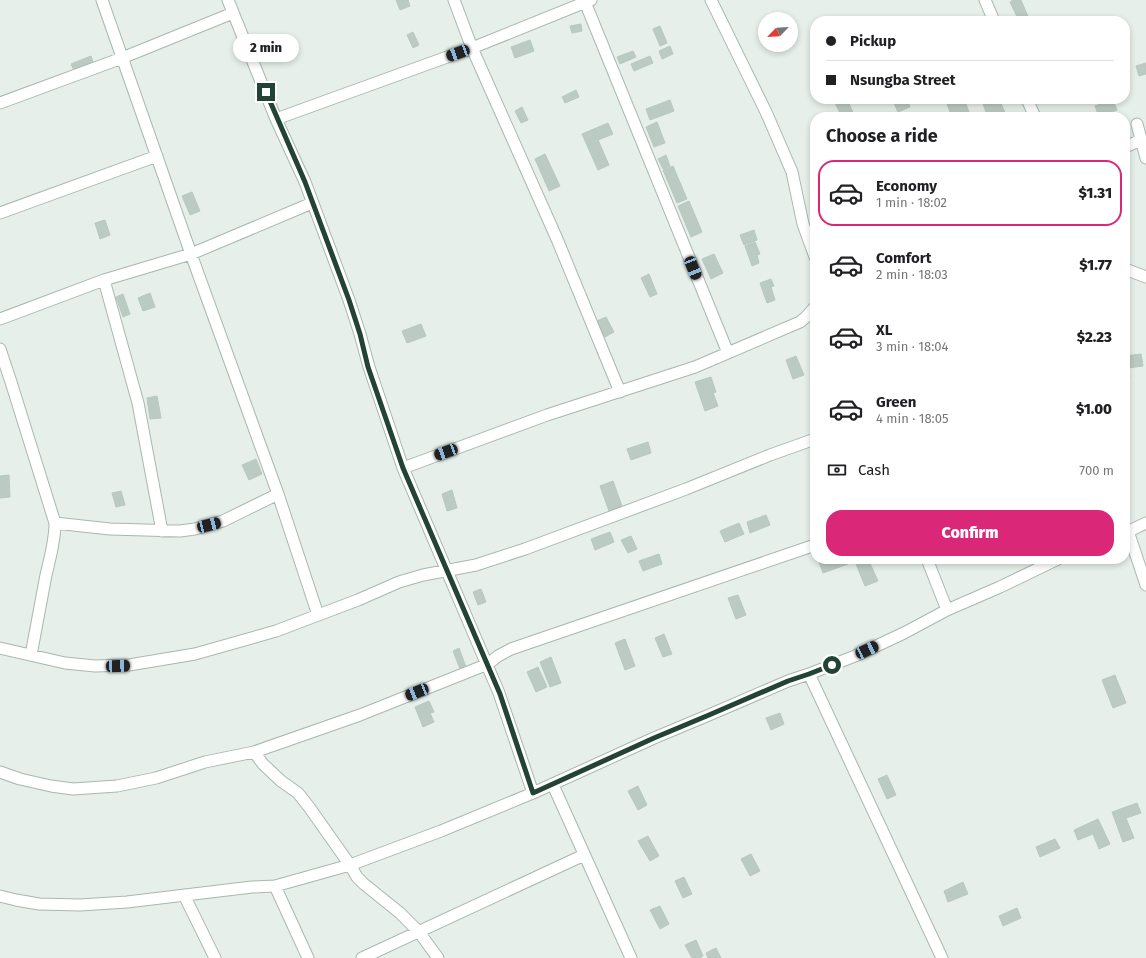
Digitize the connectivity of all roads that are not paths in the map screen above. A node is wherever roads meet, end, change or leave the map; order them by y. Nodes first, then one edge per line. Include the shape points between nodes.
1 (102, 0) edge
2 (228, 0) edge
3 (454, 0) edge
4 (711, 0) edge
5 (985, 0) edge
6 (588, 1) edge
7 (233, 13) junction
8 (992, 16) edge
9 (472, 48) junction
10 (122, 58) junction
11 (0, 103) edge
12 (276, 118) junction
13 (1137, 124) dead end
14 (1141, 140) junction
15 (1130, 146) edge
16 (157, 156) junction
17 (1146, 158) edge
18 (312, 203) junction
19 (0, 213) edge
20 (810, 244) edge
21 (191, 254) junction
22 (1130, 271) edge
23 (1146, 277) edge
24 (104, 280) junction
25 (810, 318) edge
26 (0, 319) edge
27 (0, 349) edge
28 (728, 353) junction
29 (620, 392) junction
30 (810, 441) edge
31 (403, 468) junction
32 (278, 494) junction
33 (55, 523) junction
34 (1146, 523) edge
35 (162, 530) junction
36 (1130, 531) edge
37 (1130, 540) edge
38 (810, 547) edge
39 (929, 564) edge
40 (1048, 564) edge
41 (447, 571) junction
42 (1146, 584) edge
43 (947, 610) junction
44 (318, 615) junction
45 (0, 648) edge
46 (31, 655) junction
47 (488, 664) junction
48 (809, 674) junction
49 (254, 752) junction
50 (0, 772) edge
51 (553, 785) junction
52 (533, 793) junction
53 (584, 855) junction
54 (350, 865) junction
55 (275, 886) junction
56 (184, 895) junction
57 (0, 896) edge
58 (419, 932) junction
59 (215, 958) edge
60 (308, 958) edge
61 (362, 958) edge
62 (438, 958) edge
63 (631, 958) edge
64 (942, 958) edge

1 - 10 street
2 - 7 street
3 - 9 street
4 - 20 street via 766,112 792,172
5 - 8 street
6 - 9 street
6 - 28 street
7 - 10 street
7 - 12 street
9 - 12 street
9 - 29 street via 560,247
10 - 11 street
10 - 16 street
12 - 18 street
13 - 14 street
14 - 15 street
14 - 17 street
16 - 19 street
16 - 21 street
18 - 21 street
18 - 31 street via 349,300 368,367
21 - 24 street
21 - 32 street
22 - 23 street
24 - 26 street
24 - 35 street via 138,403
25 - 28 street
27 - 33 street
28 - 29 street
29 - 31 street via 548,415
30 - 41 street via 525,549 476,565
31 - 41 street
32 - 35 street via 223,521 188,530
32 - 44 street
33 - 35 street via 110,529
33 - 46 street
34 - 36 street
37 - 42 street
38 - 47 street via 511,649
39 - 43 street
40 - 43 street
41 - 44 street via 399,582
41 - 47 street
43 - 48 street via 855,656
44 - 46 street via 276,632 195,654 129,665 95,666
45 - 46 street
47 - 49 street via 360,715
47 - 52 street
48 - 51 street via 654,738
48 - 64 street
49 - 50 street via 205,762 156,778 95,788 51,786
49 - 54 street via 281,781 298,793
51 - 52 street
51 - 53 street
52 - 54 street
53 - 58 street
53 - 63 street
54 - 55 street
54 - 58 street via 364,884
55 - 56 street
55 - 60 street
56 - 57 street via 80,905 39,904
56 - 59 street
58 - 61 street
58 - 62 street

